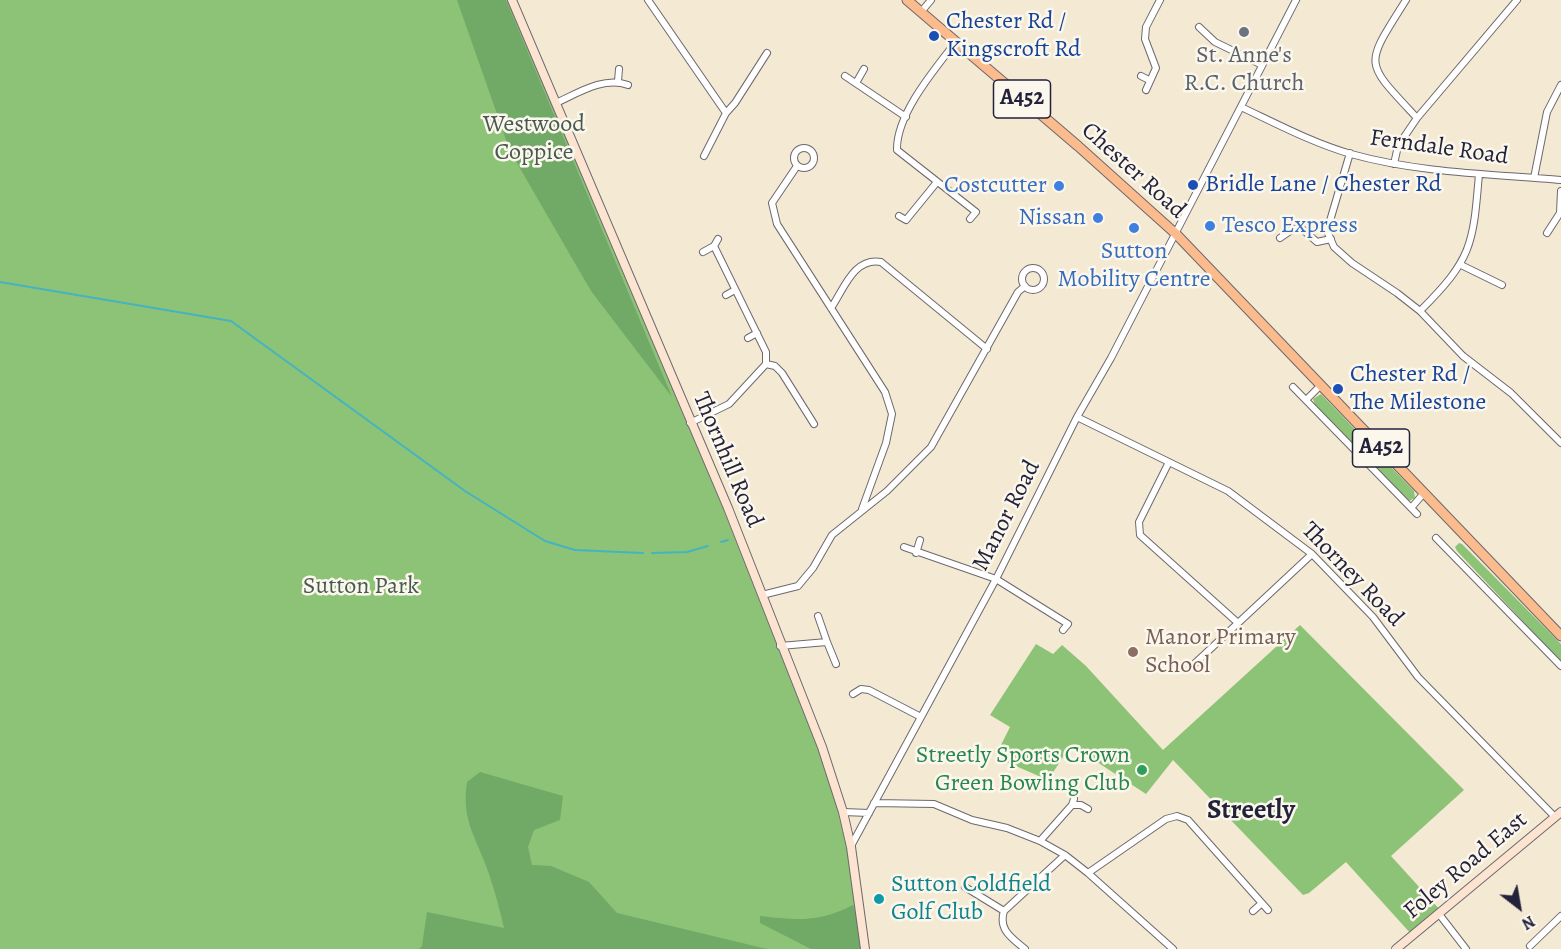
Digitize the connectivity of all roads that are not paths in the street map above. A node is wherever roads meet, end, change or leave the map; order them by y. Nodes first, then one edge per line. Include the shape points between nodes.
1 (512, 0) edge
2 (648, 0) edge
3 (907, 0) edge
4 (932, 0) edge
5 (1160, 0) edge
6 (1296, 0) edge
7 (1406, 0) edge
8 (1517, 0) edge
9 (921, 12) junction
10 (1199, 27) dead end
11 (955, 43) junction
12 (767, 53) dead end
13 (1262, 65) junction
14 (619, 69) dead end
15 (864, 69) dead end
16 (845, 76) dead end
17 (1140, 76) dead end
18 (1149, 80) junction
19 (618, 81) junction
20 (856, 83) junction
21 (628, 84) dead end
22 (1561, 85) edge
23 (1146, 90) dead end
24 (556, 103) junction
25 (1241, 107) junction
26 (726, 113) junction
27 (906, 117) junction
28 (1417, 118) junction
29 (1350, 153) junction
30 (704, 156) dead end
31 (1395, 164) junction
32 (797, 166) dead end
33 (1479, 174) junction
34 (1534, 178) junction
35 (1561, 180) edge
36 (937, 182) junction
37 (1561, 190) edge
38 (899, 216) dead end
39 (970, 219) dead end
40 (1547, 233) dead end
41 (1176, 234) junction
42 (1280, 238) dead end
43 (1331, 239) junction
44 (703, 252) dead end
45 (1461, 265) junction
46 (1502, 285) dead end
47 (1025, 286) dead end
48 (735, 290) junction
49 (726, 295) dead end
50 (831, 308) junction
51 (1420, 311) junction
52 (757, 333) junction
53 (748, 338) dead end
54 (987, 350) junction
55 (766, 364) junction
56 (1321, 385) junction
57 (1293, 387) dead end
58 (1306, 400) junction
59 (1077, 417) junction
60 (690, 423) junction
61 (814, 424) dead end
62 (1561, 443) edge
63 (1169, 462) junction
64 (1424, 493) junction
65 (1411, 508) junction
66 (862, 509) junction
67 (1417, 514) dead end
68 (1436, 538) dead end
69 (920, 540) dead end
70 (1452, 543) dead end
71 (904, 547) dead end
72 (1447, 548) junction
73 (916, 553) junction
74 (1312, 554) junction
75 (996, 579) junction
76 (762, 595) junction
77 (818, 616) dead end
78 (1238, 623) junction
79 (1063, 630) dead end
80 (1561, 636) edge
81 (827, 642) junction
82 (780, 646) junction
83 (836, 664) dead end
84 (1561, 666) edge
85 (1191, 667) dead end
86 (853, 694) dead end
87 (919, 716) junction
88 (1073, 789) dead end
89 (874, 802) junction
90 (1072, 805) junction
91 (1088, 809) dead end
92 (843, 812) junction
93 (869, 813) junction
94 (1558, 815) edge
95 (1040, 841) junction
96 (851, 847) junction
97 (1065, 855) junction
98 (1088, 873) junction
99 (965, 887) dead end
100 (1262, 903) junction
101 (1268, 910) dead end
102 (1004, 911) junction
103 (1253, 911) dead end
104 (1439, 914) junction
105 (1561, 916) edge
106 (1530, 946) dead end
107 (865, 949) edge
108 (1025, 949) edge
109 (1173, 949) edge
110 (1396, 949) edge
111 (1466, 949) edge

1 - 24 main road, Thornhill Road
2 - 26 street
3 - 9 highway, Chester Road / A452
4 - 9 street
5 - 18 street via 1146,27 1145,39 1156,68
6 - 13 street, Manor Road
7 - 28 street via 1376,48 1374,64 1380,79
8 - 28 street
9 - 11 highway, Chester Road / A452
10 - 13 street via 1215,42
11 - 27 street via 927,79
11 - 41 highway, Chester Road / A452
12 - 26 street via 759,58
13 - 25 street, Manor Road
14 - 19 street
15 - 20 street
16 - 20 street
17 - 18 street
18 - 23 street
19 - 21 street
19 - 24 street
20 - 27 street
22 - 34 street via 1547,112
24 - 60 main road, Thornhill Road
25 - 29 street, Ferndale Road via 1316,142
25 - 41 street, Manor Road
26 - 30 street via 706,145
27 - 36 street via 897,150
28 - 31 street via 1398,146
29 - 31 street, Ferndale Road
29 - 43 street via 1327,231
31 - 33 street, Ferndale Road
32 - 50 street via 772,203 773,212
33 - 34 street, Ferndale Road
33 - 45 street via 1475,226
34 - 35 street, Ferndale Road
36 - 38 street via 906,220
36 - 39 street via 976,212
37 - 40 street via 1560,213
41 - 56 highway, Chester Road / A452
41 - 59 street, Manor Road
42 - 43 street via 1301,228 1317,242
43 - 51 street via 1352,263
44 - 48 street via 716,242
45 - 46 street
45 - 51 street
47 - 54 street
48 - 49 street
48 - 52 street
50 - 54 street via 859,264 869,260 881,262
50 - 66 street via 885,392 892,414
51 - 62 street via 1463,356 1511,393
52 - 53 street
52 - 55 street via 766,352
54 - 66 street via 931,447 887,491
55 - 60 street via 729,404
55 - 61 street via 782,372 798,407
56 - 58 street
56 - 64 highway, Chester Road / A452
57 - 58 street
58 - 65 street
59 - 63 street, Thorney Road
59 - 75 street, Manor Road
60 - 76 main road, Thornhill Road
63 - 74 street, Thorney Road via 1228,491
63 - 78 street via 1139,522 1140,535
64 - 65 street
64 - 80 highway, Chester Road / A452
65 - 67 street
66 - 76 street via 832,535 798,586
68 - 72 street
69 - 73 street
70 - 72 street
71 - 73 street
72 - 84 street
73 - 75 street
74 - 78 street
74 - 94 street, Thorney Road via 1373,616 1419,677
75 - 79 street via 1068,624
75 - 87 street, Manor Road
76 - 82 main road, Thornhill Road
77 - 81 street
78 - 85 street
81 - 82 street
81 - 83 street
82 - 92 main road, Thornhill Road via 822,747
86 - 87 street via 869,690
87 - 89 street, Manor Road
88 - 90 street
89 - 93 street, Manor Road
89 - 95 street via 934,804
90 - 91 street
90 - 95 street
92 - 93 street
92 - 96 main road, Thornhill Road
93 - 96 street, Manor Road
94 - 104 main road, Foley Road East
95 - 97 street
96 - 107 main road, Thornhill Road
97 - 98 street
97 - 102 street
98 - 100 street via 1166,819 1177,816 1188,820
98 - 109 street
99 - 102 street
100 - 101 street
100 - 103 street
102 - 108 street via 1005,933
104 - 110 main road, Foley Road East
104 - 111 street
105 - 106 street via 1538,943

